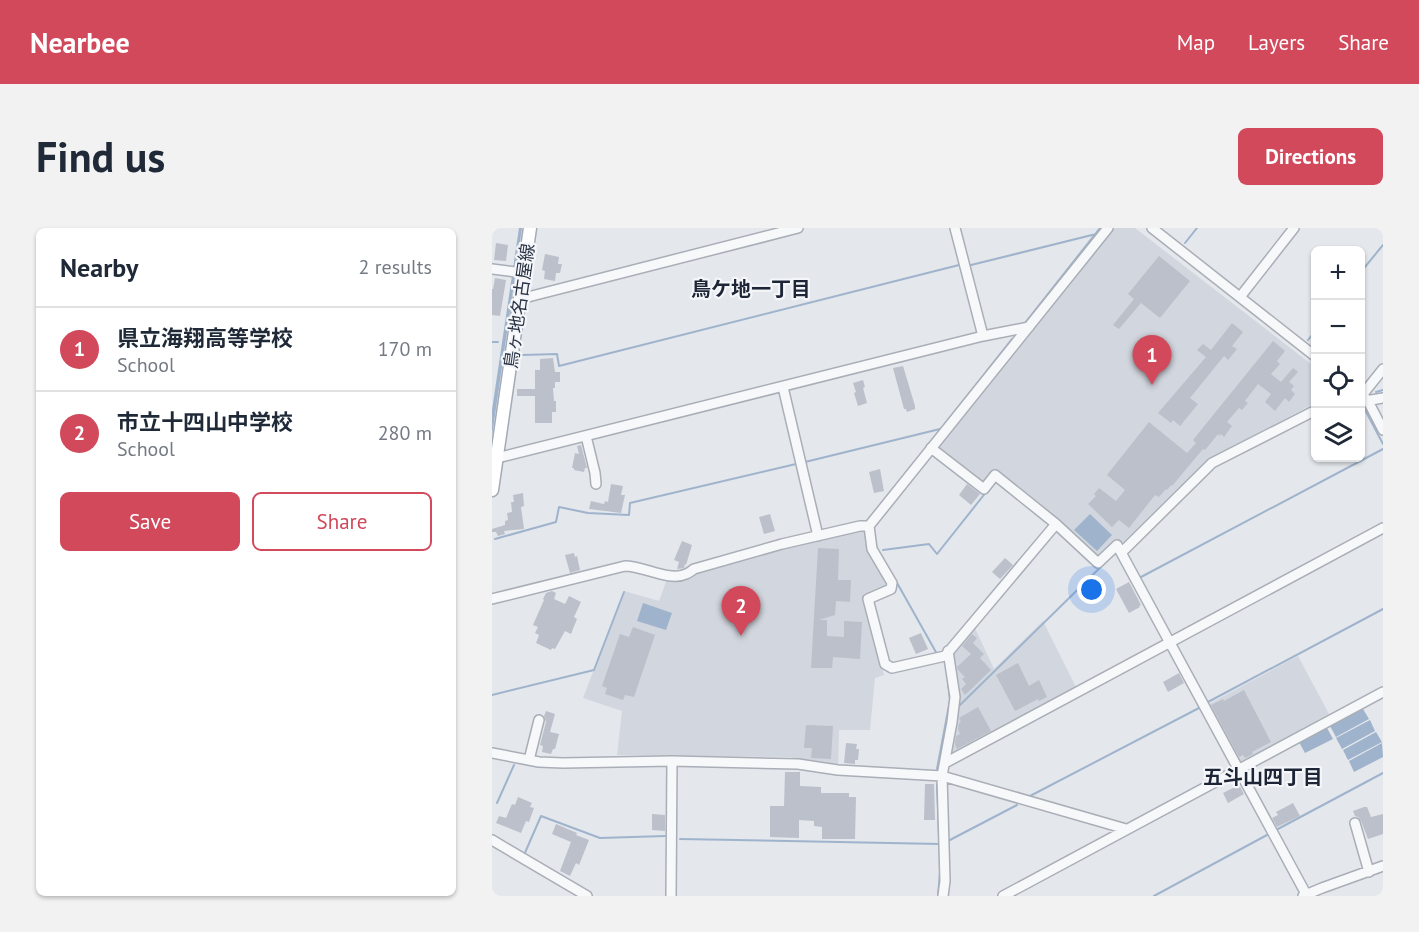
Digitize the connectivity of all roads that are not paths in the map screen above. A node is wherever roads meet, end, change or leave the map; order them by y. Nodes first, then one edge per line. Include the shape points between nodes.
1 (530, 228) edge
2 (798, 228) edge
3 (955, 228) edge
4 (1108, 228) edge
5 (1152, 228) edge
6 (1294, 228) edge
7 (492, 269) edge
8 (518, 273) junction
9 (1240, 297) junction
10 (520, 299) junction
11 (1029, 327) junction
12 (983, 336) junction
13 (1312, 354) edge
14 (1383, 369) edge
15 (783, 387) junction
16 (1365, 394) edge
17 (1365, 397) edge
18 (1383, 398) edge
19 (1365, 400) edge
20 (1311, 413) edge
21 (496, 429) edge
22 (1383, 430) edge
23 (586, 436) junction
24 (931, 448) junction
25 (497, 458) junction
26 (596, 484) dead end
27 (492, 490) edge
28 (1056, 524) junction
29 (869, 526) junction
30 (1383, 528) edge
31 (818, 536) junction
32 (1122, 552) junction
33 (492, 599) edge
34 (1171, 642) junction
35 (948, 651) junction
36 (1383, 692) edge
37 (539, 720) dead end
38 (492, 753) edge
39 (529, 760) junction
40 (672, 761) junction
41 (945, 763) junction
42 (1239, 768) junction
43 (942, 776) junction
44 (1355, 823) dead end
45 (1126, 829) junction
46 (492, 840) edge
47 (1383, 867) edge
48 (1369, 872) junction
49 (1304, 895) edge
50 (587, 896) edge
51 (671, 896) edge
52 (943, 896) edge
53 (1003, 896) edge

1 - 8 main road, 鳥ヶ地名古屋線
2 - 10 street
3 - 12 street
4 - 11 street
5 - 9 street
6 - 9 street
7 - 8 street
8 - 10 main road, 鳥ヶ地名古屋線
9 - 13 street
10 - 21 main road, 鳥ヶ地名古屋線
11 - 12 street
11 - 24 street
12 - 15 street
14 - 16 street
15 - 23 street
15 - 31 street
17 - 18 street
19 - 22 street
20 - 32 street via 1212,464
21 - 25 main road, 鳥ヶ地名古屋線
23 - 25 street
23 - 26 street
24 - 28 street via 984,489 995,475
24 - 29 street
25 - 27 main road, 鳥ヶ地名古屋線
28 - 32 street via 1098,563 1117,544
28 - 35 street
29 - 31 street
29 - 35 street via 872,549 893,586 868,599 885,664 892,668 945,656
30 - 34 street
31 - 33 street via 694,569 686,575 670,576 625,566
32 - 34 street
34 - 41 street
34 - 42 street
35 - 41 street via 955,697
36 - 42 street
37 - 39 street
38 - 39 street
39 - 40 street
40 - 43 street via 798,764
40 - 51 street
41 - 43 street
42 - 45 street
42 - 49 street
43 - 45 street
43 - 52 street
44 - 48 street
45 - 53 street
46 - 50 street
47 - 48 street
48 - 49 street

